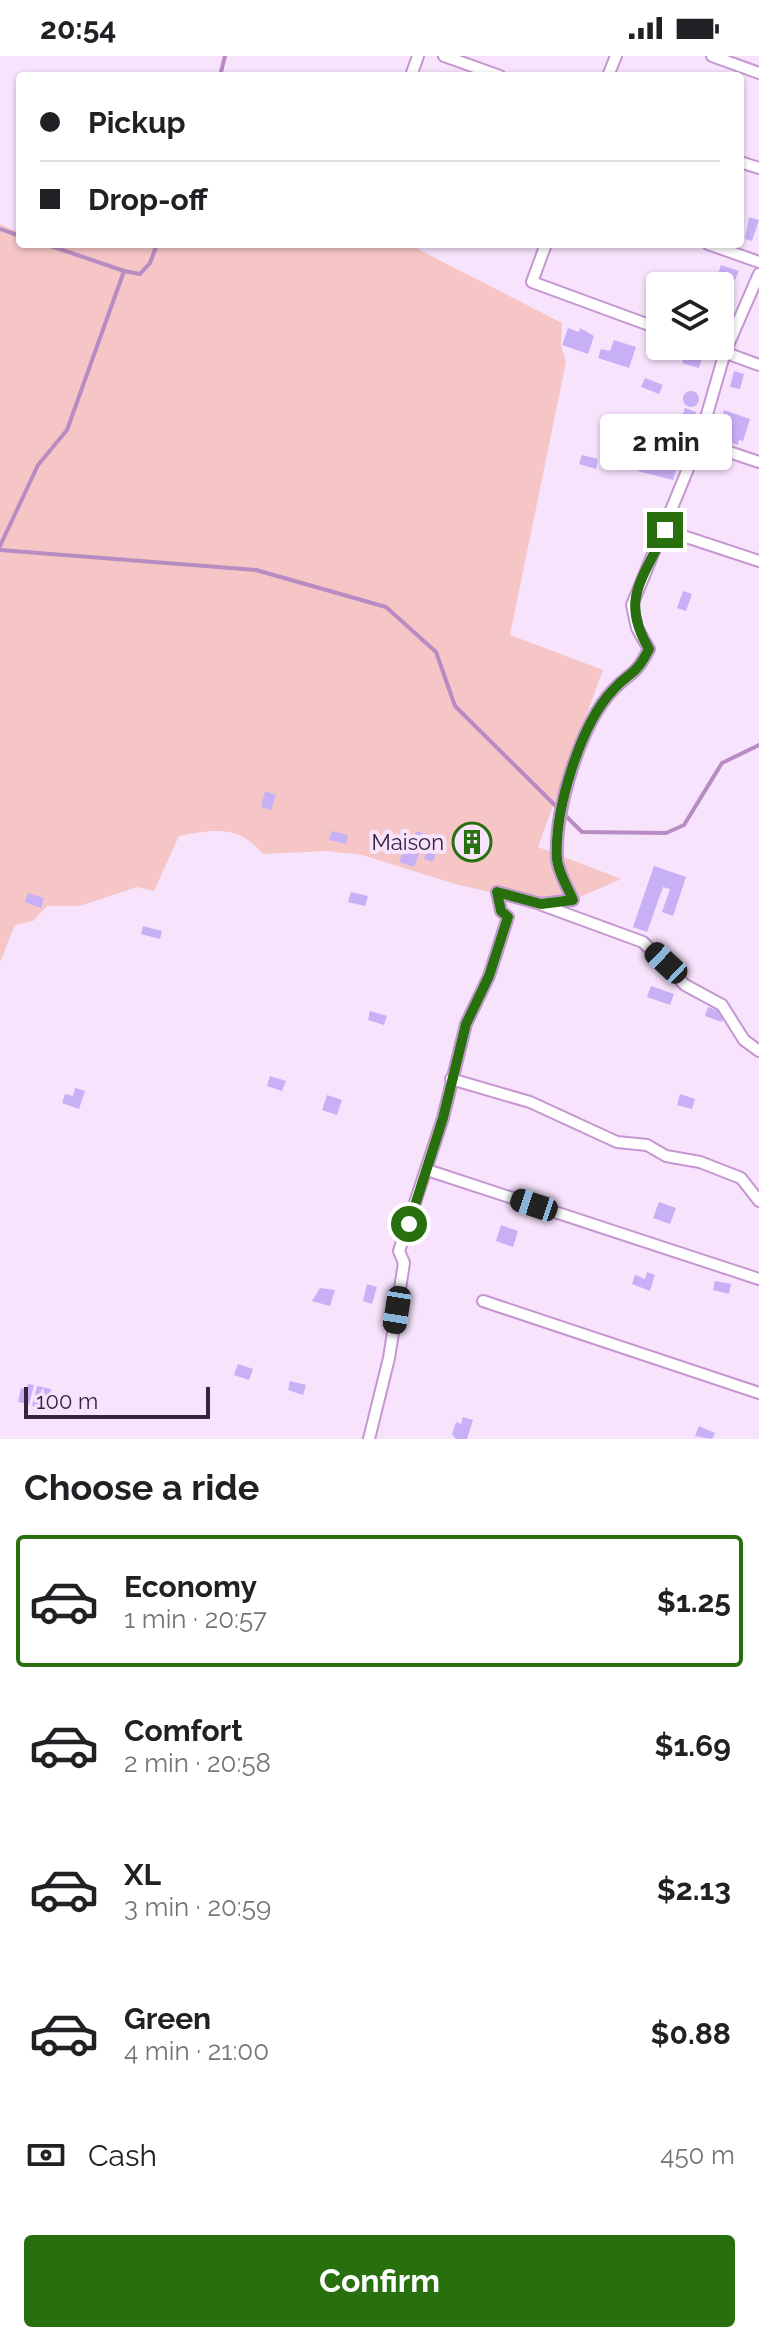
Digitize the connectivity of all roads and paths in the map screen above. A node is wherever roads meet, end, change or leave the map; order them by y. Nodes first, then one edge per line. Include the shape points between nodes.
1 (444, 56) edge
2 (712, 56) edge
3 (489, 72) edge
4 (759, 73) edge
5 (545, 248) edge
6 (719, 248) edge
7 (759, 262) edge
8 (759, 274) edge
9 (646, 324) edge
10 (734, 331) edge
11 (734, 355) edge
12 (723, 360) edge
13 (759, 365) edge
14 (699, 442) junction
15 (759, 462) edge
16 (665, 530) junction
17 (759, 561) edge
18 (541, 904) junction
19 (759, 1051) edge
20 (451, 1079) junction
21 (427, 1170) junction
22 (759, 1201) edge
23 (759, 1279) edge
24 (483, 1301) dead end
25 (759, 1393) edge
26 (369, 1439) edge

1 - 3 street
2 - 4 street
5 - 9 street via 532,282
6 - 7 street
8 - 10 street
11 - 13 street
12 - 14 street
14 - 15 street
14 - 16 street
16 - 17 street
16 - 18 street via 632,605 649,649 638,672 613,690 581,742 568,789 557,862 573,900
18 - 19 street via 643,942 685,985 722,1005 744,1040
18 - 20 street via 497,892 508,917 466,1024
20 - 21 street
20 - 22 street via 530,1102 617,1142 647,1145 666,1156 741,1178
21 - 23 street
21 - 26 street via 399,1251 404,1263 394,1331
24 - 25 street

